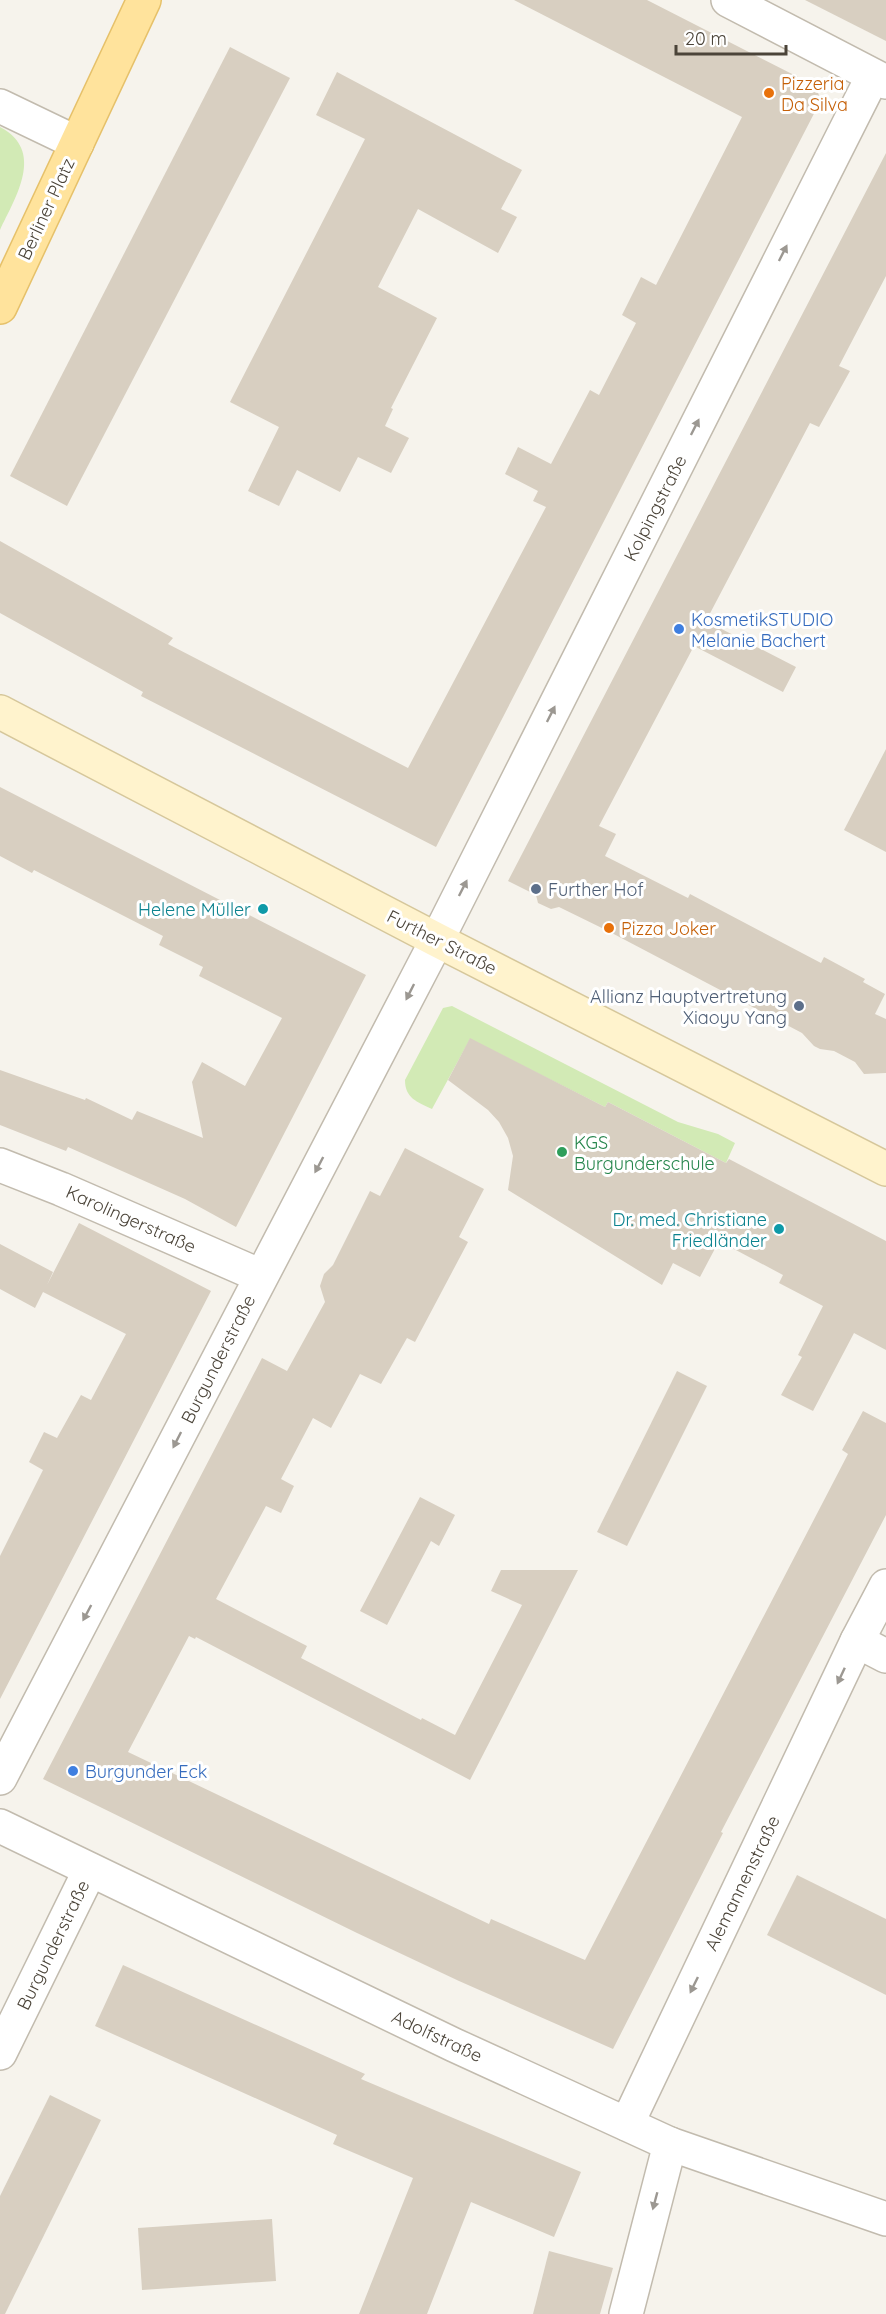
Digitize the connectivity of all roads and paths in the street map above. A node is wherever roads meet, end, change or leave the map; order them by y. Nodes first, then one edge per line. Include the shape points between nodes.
1 (144, 0) edge
2 (728, 0) edge
3 (879, 79) edge
4 (0, 106) edge
5 (77, 143) junction
6 (0, 307) edge
7 (0, 712) edge
8 (436, 940) junction
9 (0, 1165) edge
10 (886, 1169) edge
11 (261, 1276) junction
12 (886, 1586) edge
13 (857, 1641) junction
14 (886, 1656) edge
15 (0, 1778) edge
16 (0, 1826) edge
17 (90, 1870) junction
18 (0, 2053) edge
19 (627, 2124) junction
20 (670, 2144) junction
21 (886, 2219) edge
22 (626, 2314) edge

1 - 5 main road, Berliner Platz
2 - 3 street
8 -> 3 street, Kolpingstraße
4 - 5 street, Berliner Platz
5 - 6 main road, Berliner Platz
7 - 8 main road, Further Straße
8 - 10 main road, Further Straße
8 -> 11 street, Burgunderstraße
9 - 11 street, Karolingerstraße
11 -> 15 street, Burgunderstraße
12 - 13 street, Alemannenstraße
13 - 14 street
13 -> 19 street, Alemannenstraße
16 - 17 street, Adolfstraße
17 - 18 street, Burgunderstraße
17 - 19 street, Adolfstraße
19 - 20 street, Adolfstraße
20 - 21 street, Adolfstraße
20 -> 22 street

